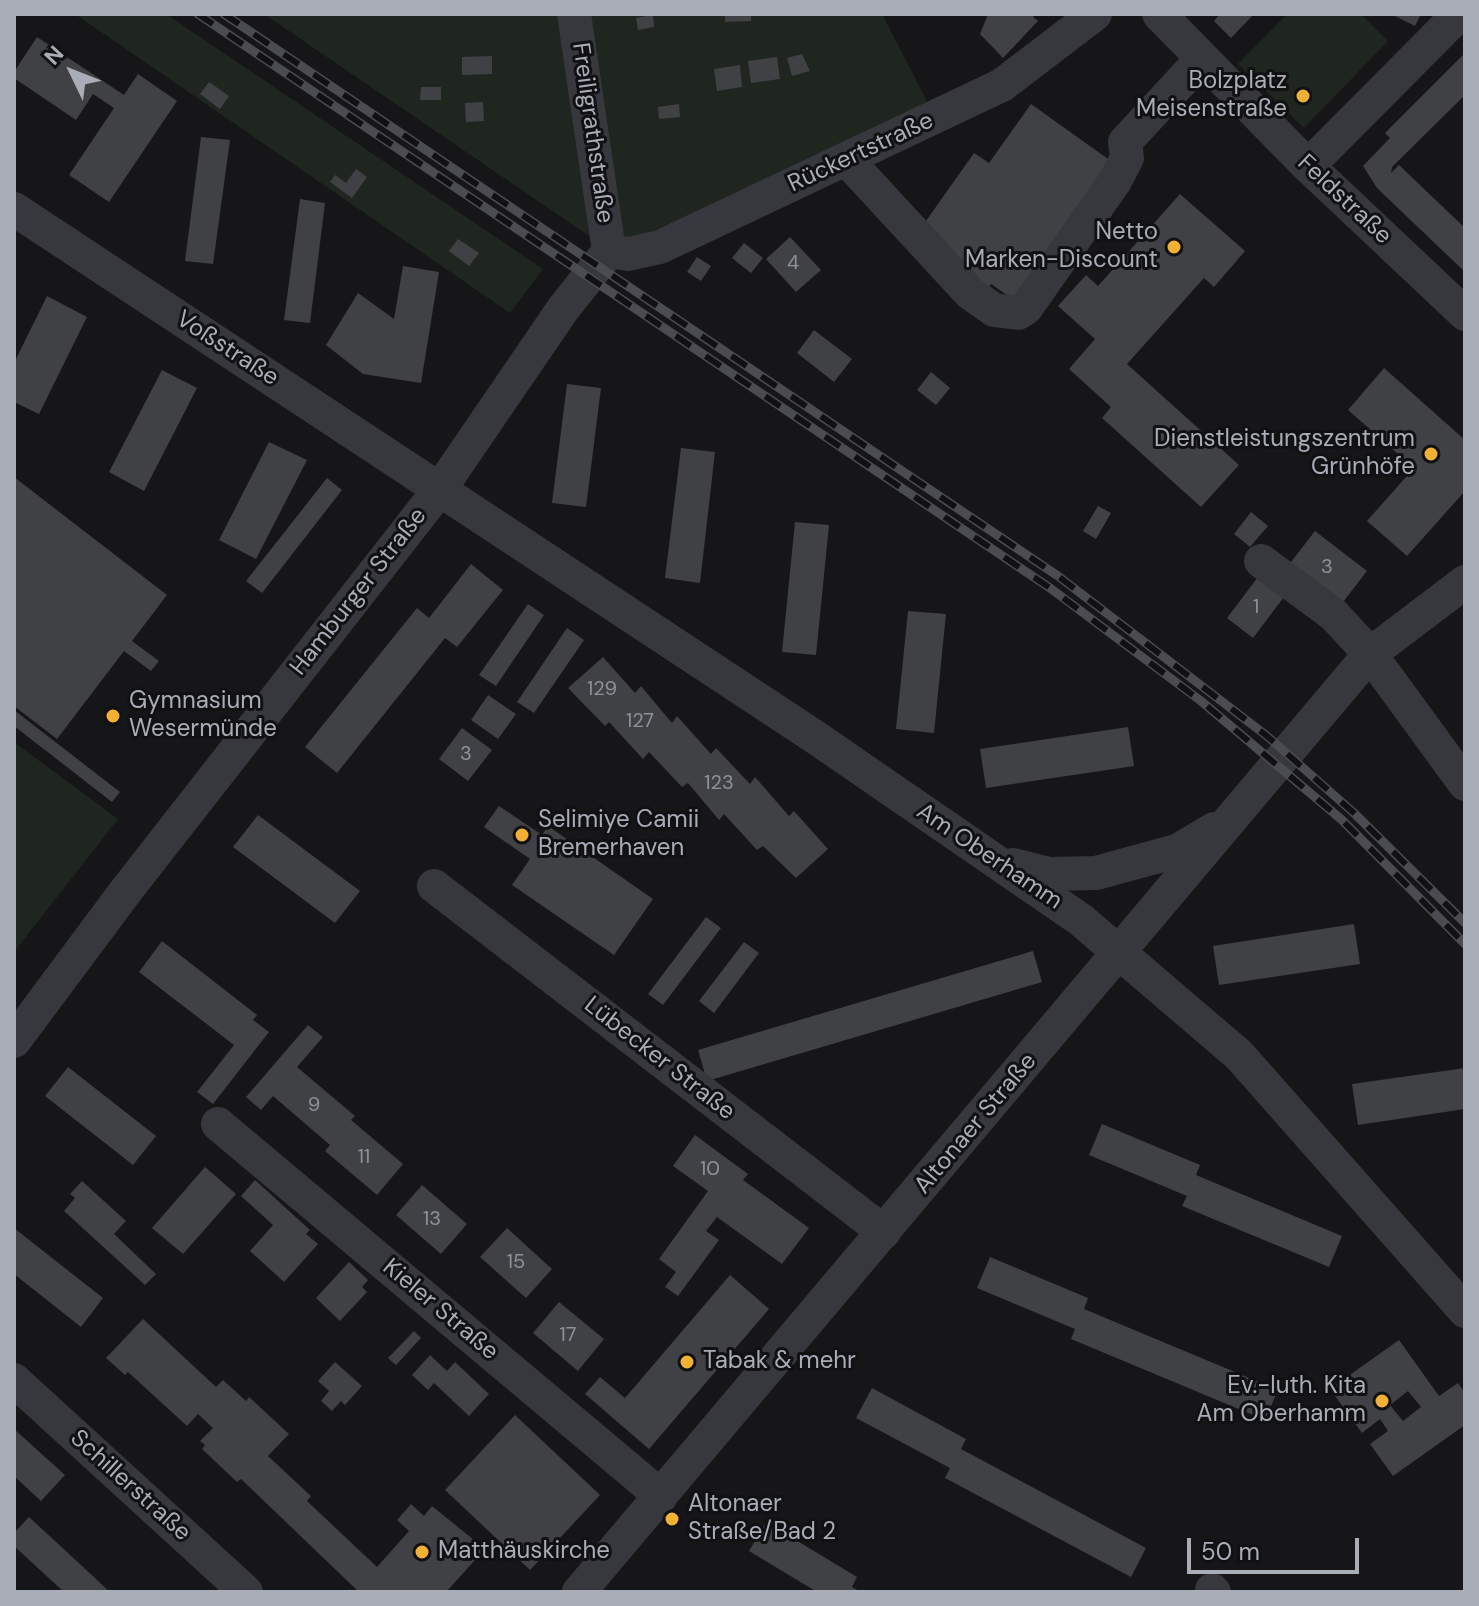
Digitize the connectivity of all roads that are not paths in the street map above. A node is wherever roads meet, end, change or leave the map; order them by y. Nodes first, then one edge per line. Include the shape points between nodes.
1 (574, 14) edge
2 (1095, 14) edge
3 (1159, 14) edge
4 (1459, 14) edge
5 (1201, 60) junction
6 (847, 160) junction
7 (1308, 166) junction
8 (14, 209) edge
9 (608, 242) junction
10 (1465, 314) edge
11 (440, 489) junction
12 (1261, 561) dead end
13 (1465, 582) edge
14 (1370, 654) junction
15 (1465, 784) edge
16 (1232, 819) junction
17 (995, 860) junction
18 (434, 886) dead end
19 (1120, 952) junction
20 (14, 1041) edge
21 (218, 1124) dead end
22 (884, 1232) junction
23 (1465, 1311) edge
24 (14, 1380) edge
25 (661, 1496) junction
26 (246, 1592) edge
27 (579, 1592) edge

1 - 9 street, Freiligrathstraße
2 - 6 street, Rückertstraße via 1002,85
3 - 5 street, Feldstraße
4 - 7 street
5 - 6 street via 1125,142 1127,158 1115,181 1018,313 994,310 970,293
5 - 7 street, Feldstraße
6 - 9 street, Rückertstraße via 660,247 628,254
7 - 10 street, Feldstraße
8 - 11 street, Voßstraße
9 - 11 street, Hamburger Straße
11 - 17 street, Am Oberhamm
11 - 20 street, Hamburger Straße
12 - 14 street via 1334,615
13 - 14 street, Altonaer Straße
14 - 15 street
14 - 16 street, Altonaer Straße
16 - 17 street via 1177,851 1096,873 1049,874
16 - 19 street, Altonaer Straße
17 - 19 street, Am Oberhamm
18 - 22 street, Lübecker Straße
19 - 22 street, Altonaer Straße
19 - 23 street, Am Oberhamm via 1239,1055
21 - 25 street, Kieler Straße
22 - 25 street, Altonaer Straße
24 - 26 street, Schillerstraße
25 - 27 street, Altonaer Straße

